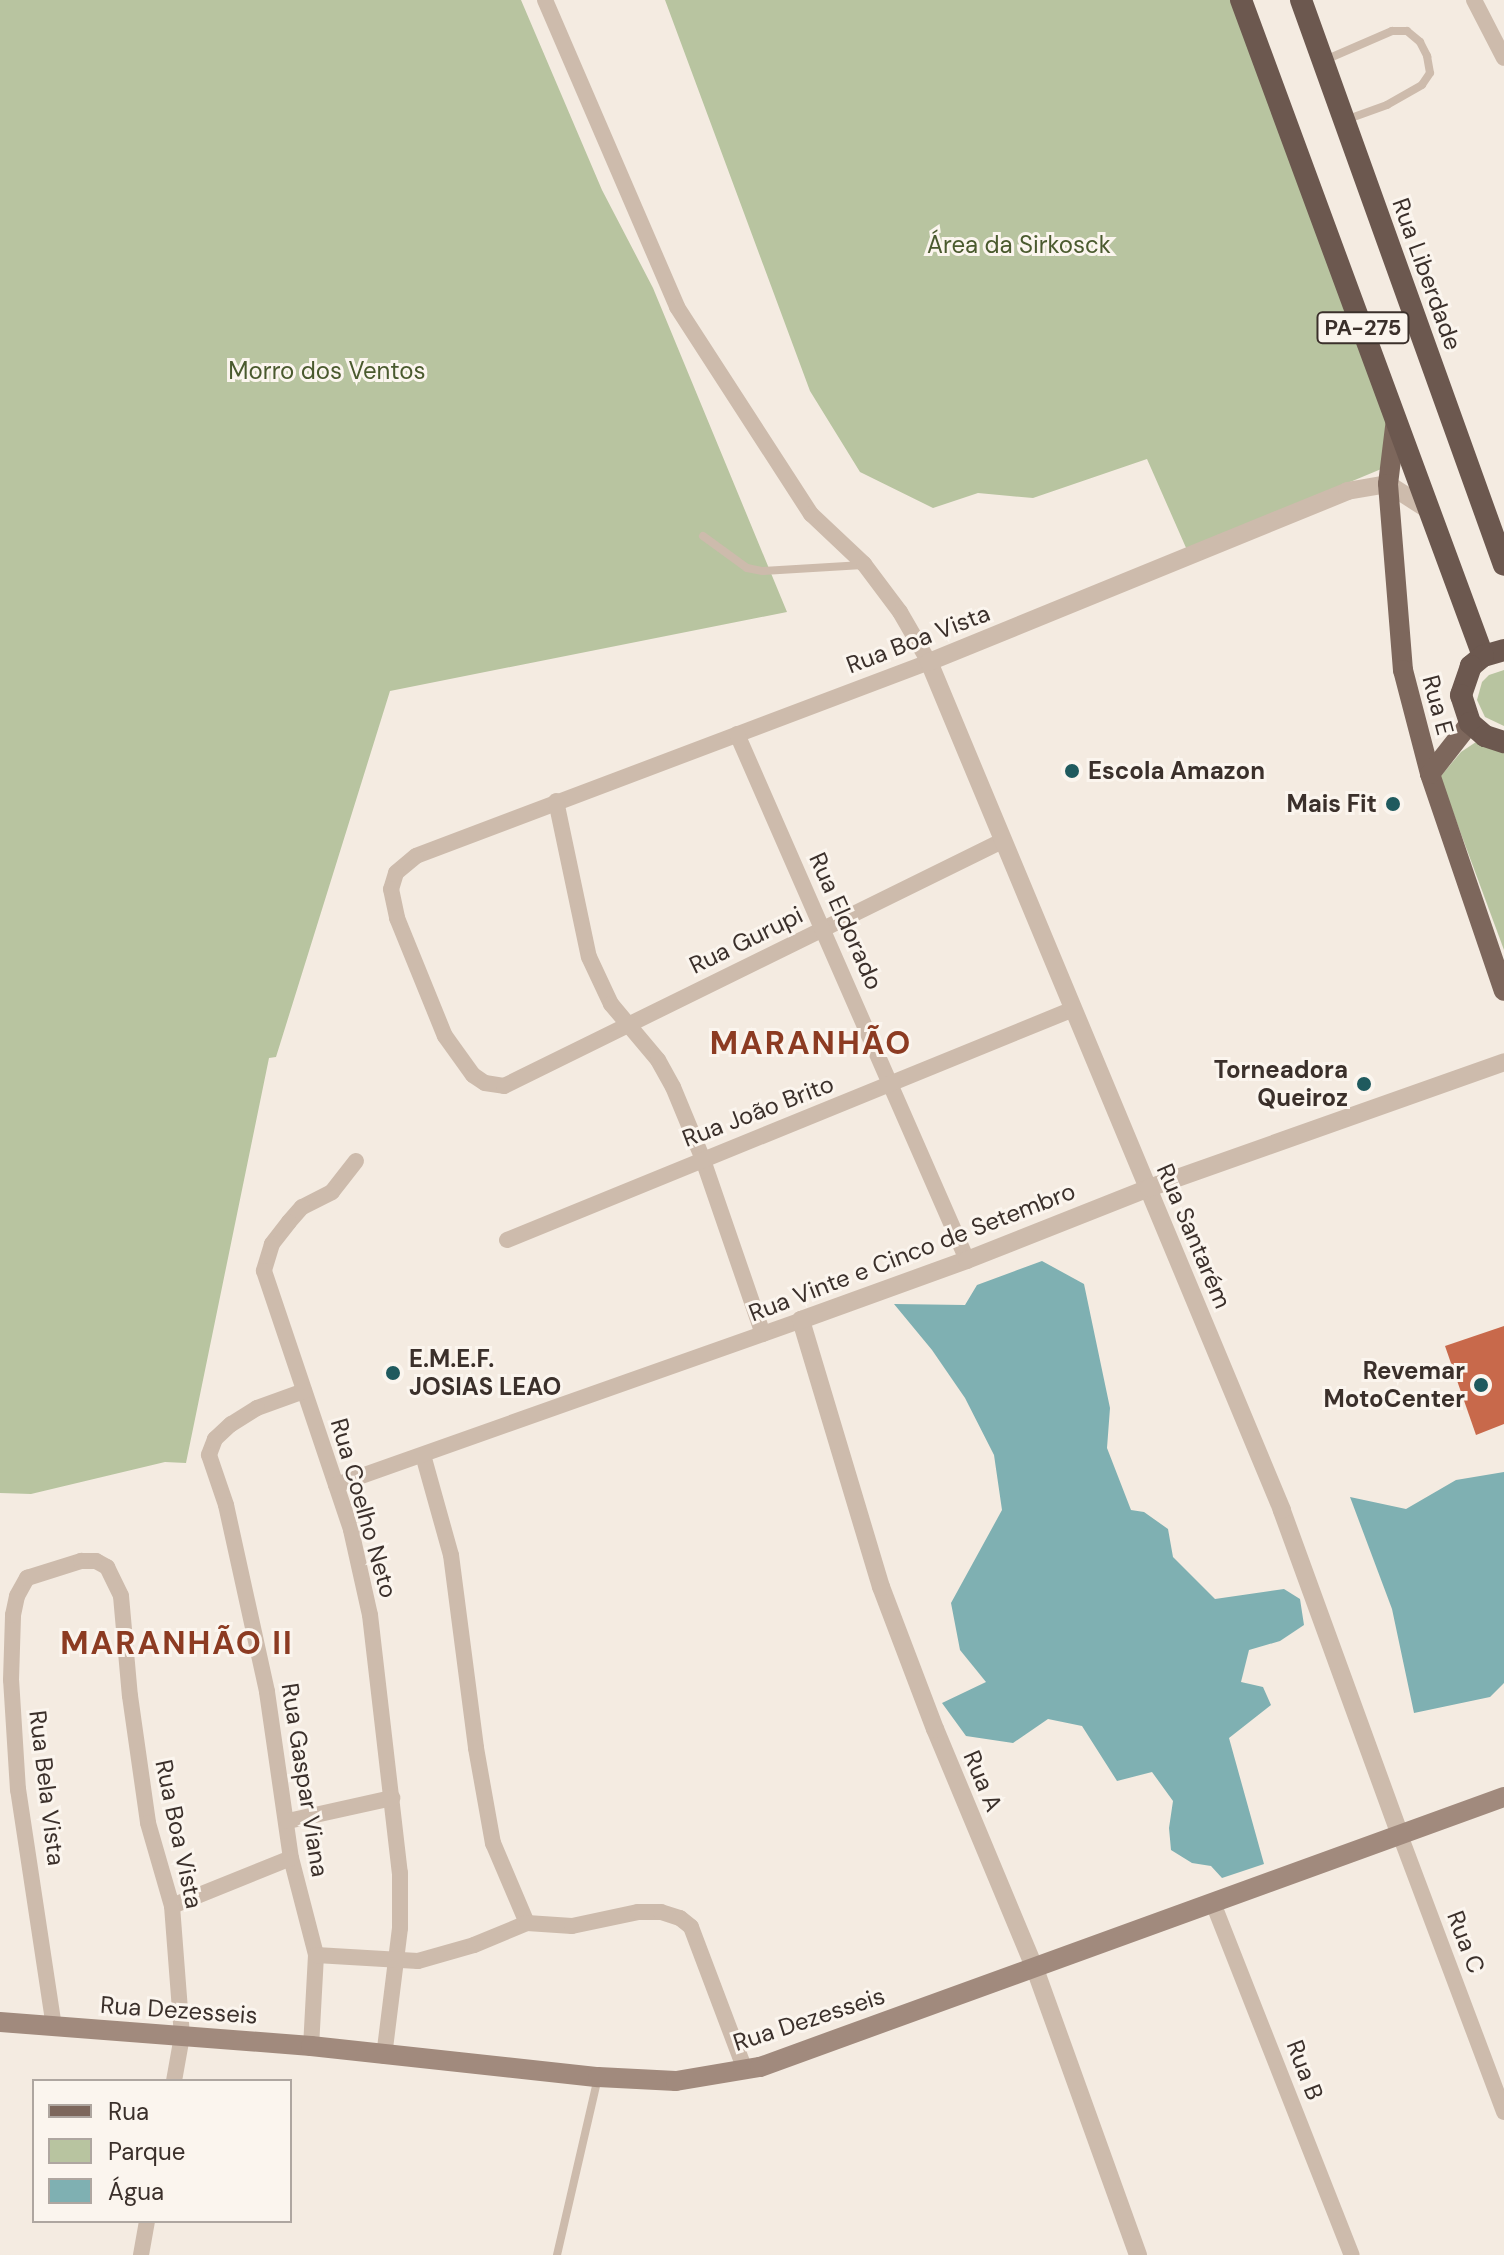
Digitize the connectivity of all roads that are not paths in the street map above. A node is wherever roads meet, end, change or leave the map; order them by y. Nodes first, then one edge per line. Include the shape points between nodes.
1 (545, 0) edge
2 (1241, 0) edge
3 (1301, 0) edge
4 (1474, 0) edge
5 (1504, 58) edge
6 (1324, 61) junction
7 (1344, 121) junction
8 (1396, 419) junction
9 (1388, 484) junction
10 (1430, 511) junction
11 (703, 536) dead end
12 (864, 564) junction
13 (1504, 565) edge
14 (1494, 653) edge
15 (929, 662) junction
16 (1470, 723) junction
17 (737, 734) junction
18 (1504, 742) edge
19 (1430, 774) junction
20 (556, 801) junction
21 (1002, 841) junction
22 (823, 929) junction
23 (1504, 991) edge
24 (1071, 1010) junction
25 (629, 1024) junction
26 (1504, 1062) edge
27 (513, 1083) joint
28 (892, 1085) junction
29 (702, 1157) junction
30 (356, 1161) dead end
31 (1149, 1188) junction
32 (507, 1240) dead end
33 (967, 1260) junction
34 (801, 1320) junction
35 (763, 1334) junction
36 (304, 1391) junction
37 (423, 1455) junction
38 (336, 1485) junction
39 (121, 1596) joint
40 (1504, 1797) edge
41 (392, 1798) junction
42 (288, 1821) junction
43 (1400, 1835) junction
44 (291, 1858) junction
45 (1213, 1903) junction
46 (172, 1906) junction
47 (527, 1923) junction
48 (316, 1955) junction
49 (395, 1960) junction
50 (1035, 1969) junction
51 (0, 2022) edge
52 (54, 2027) junction
53 (182, 2036) junction
54 (311, 2046) junction
55 (384, 2056) junction
56 (745, 2070) junction
57 (598, 2077) junction
58 (174, 2079) edge
59 (1504, 2112) edge
60 (147, 2223) edge
61 (141, 2255) edge
62 (557, 2255) edge
63 (1138, 2255) edge
64 (1352, 2255) edge

1 - 12 street via 677,307 811,514
2 - 8 highway, PA-275
3 - 6 highway, Rua Liberdade / PA-275
4 - 5 street
6 - 7 highway, Rua Liberdade / PA-275
6 - 7 lane via 1392,31 1407,31 1427,56 1430,73 1422,85
7 - 13 highway, Rua Liberdade / PA-275
8 - 9 main road, Rua E
8 - 10 highway, PA-275
9 - 10 street
9 - 15 street, Rua Boa Vista via 1347,491
9 - 19 main road, Rua E via 1403,670
10 - 14 highway, PA-275
11 - 12 lane via 747,568 763,571
12 - 15 street
14 - 16 highway, PA-275 via 1464,680 1461,695
15 - 17 street, Rua Boa Vista
15 - 21 street, Rua Santarém
16 - 18 highway via 1485,736
16 - 19 main road
17 - 20 street, Rua Boa Vista
17 - 22 street, Rua Eldorado
19 - 23 main road, Rua E
20 - 25 street via 589,957 611,1004
20 - 27 street, Rua Boa Vista via 416,856 396,873 391,889 397,918 445,1036 473,1075 497,1087
21 - 22 street, Rua Gurupi
21 - 24 street, Rua Santarém
22 - 25 street, Rua Gurupi
22 - 28 street, Rua Eldorado
24 - 28 street, Rua João Brito
24 - 31 street, Rua Santarém
25 - 27 street, Rua Gurupi
25 - 29 street via 673,1087
26 - 31 street, Rua Vinte e Cinco de Setembro
28 - 29 street, Rua João Brito
28 - 33 street, Rua Eldorado
29 - 32 street, Rua João Brito
29 - 35 street
30 - 36 street, Rua Coelho Neto via 332,1192 302,1207 265,1259 264,1271
31 - 33 street, Rua Vinte e Cinco de Setembro
31 - 43 street, Rua Santarém via 1282,1510
33 - 34 street, Rua Vinte e Cinco de Setembro
34 - 35 street, Rua Vinte e Cinco de Setembro
34 - 50 street, Rua A via 881,1587
35 - 37 street, Rua Vinte e Cinco de Setembro
36 - 38 street, Rua Coelho Neto
36 - 42 street, Rua Gaspar Viana via 231,1424 215,1439 209,1455 229,1519 267,1692 277,1779
37 - 38 street, Rua Vinte e Cinco de Setembro
37 - 47 street via 451,1555 493,1843
38 - 41 street, Rua Coelho Neto via 370,1615
39 - 46 street, Rua Boa Vista via 148,1823
39 - 52 street, Rua Bela Vista via 107,1567 81,1561 27,1578 13,1615 18,1790
40 - 43 main road, Rua Dezesseis
41 - 42 street
41 - 49 street, Rua Coelho Neto via 400,1873
42 - 44 street, Rua Gaspar Viana
43 - 45 main road, Rua Dezesseis
43 - 59 street, Rua C
44 - 46 street
44 - 48 street, Rua Gaspar Viana
45 - 50 main road, Rua Dezesseis
45 - 64 street, Rua B
46 - 53 street, Rua Boa Vista
47 - 49 street via 439,1956
47 - 56 street via 572,1926 638,1912 680,1918 700,1947
48 - 49 street
48 - 54 street, Rua Gaspar Viana
49 - 55 street, Rua Coelho Neto
50 - 56 main road, Rua Dezesseis
50 - 63 street, Rua A
51 - 52 main road, Rua Dezesseis
52 - 53 main road, Rua Dezesseis
53 - 54 main road, Rua Dezesseis
53 - 58 street, Rua Boa Vista
54 - 55 main road, Rua Dezesseis
55 - 57 main road, Rua Dezesseis
56 - 57 main road, Rua Dezesseis via 676,2081
57 - 62 lane
60 - 61 street

